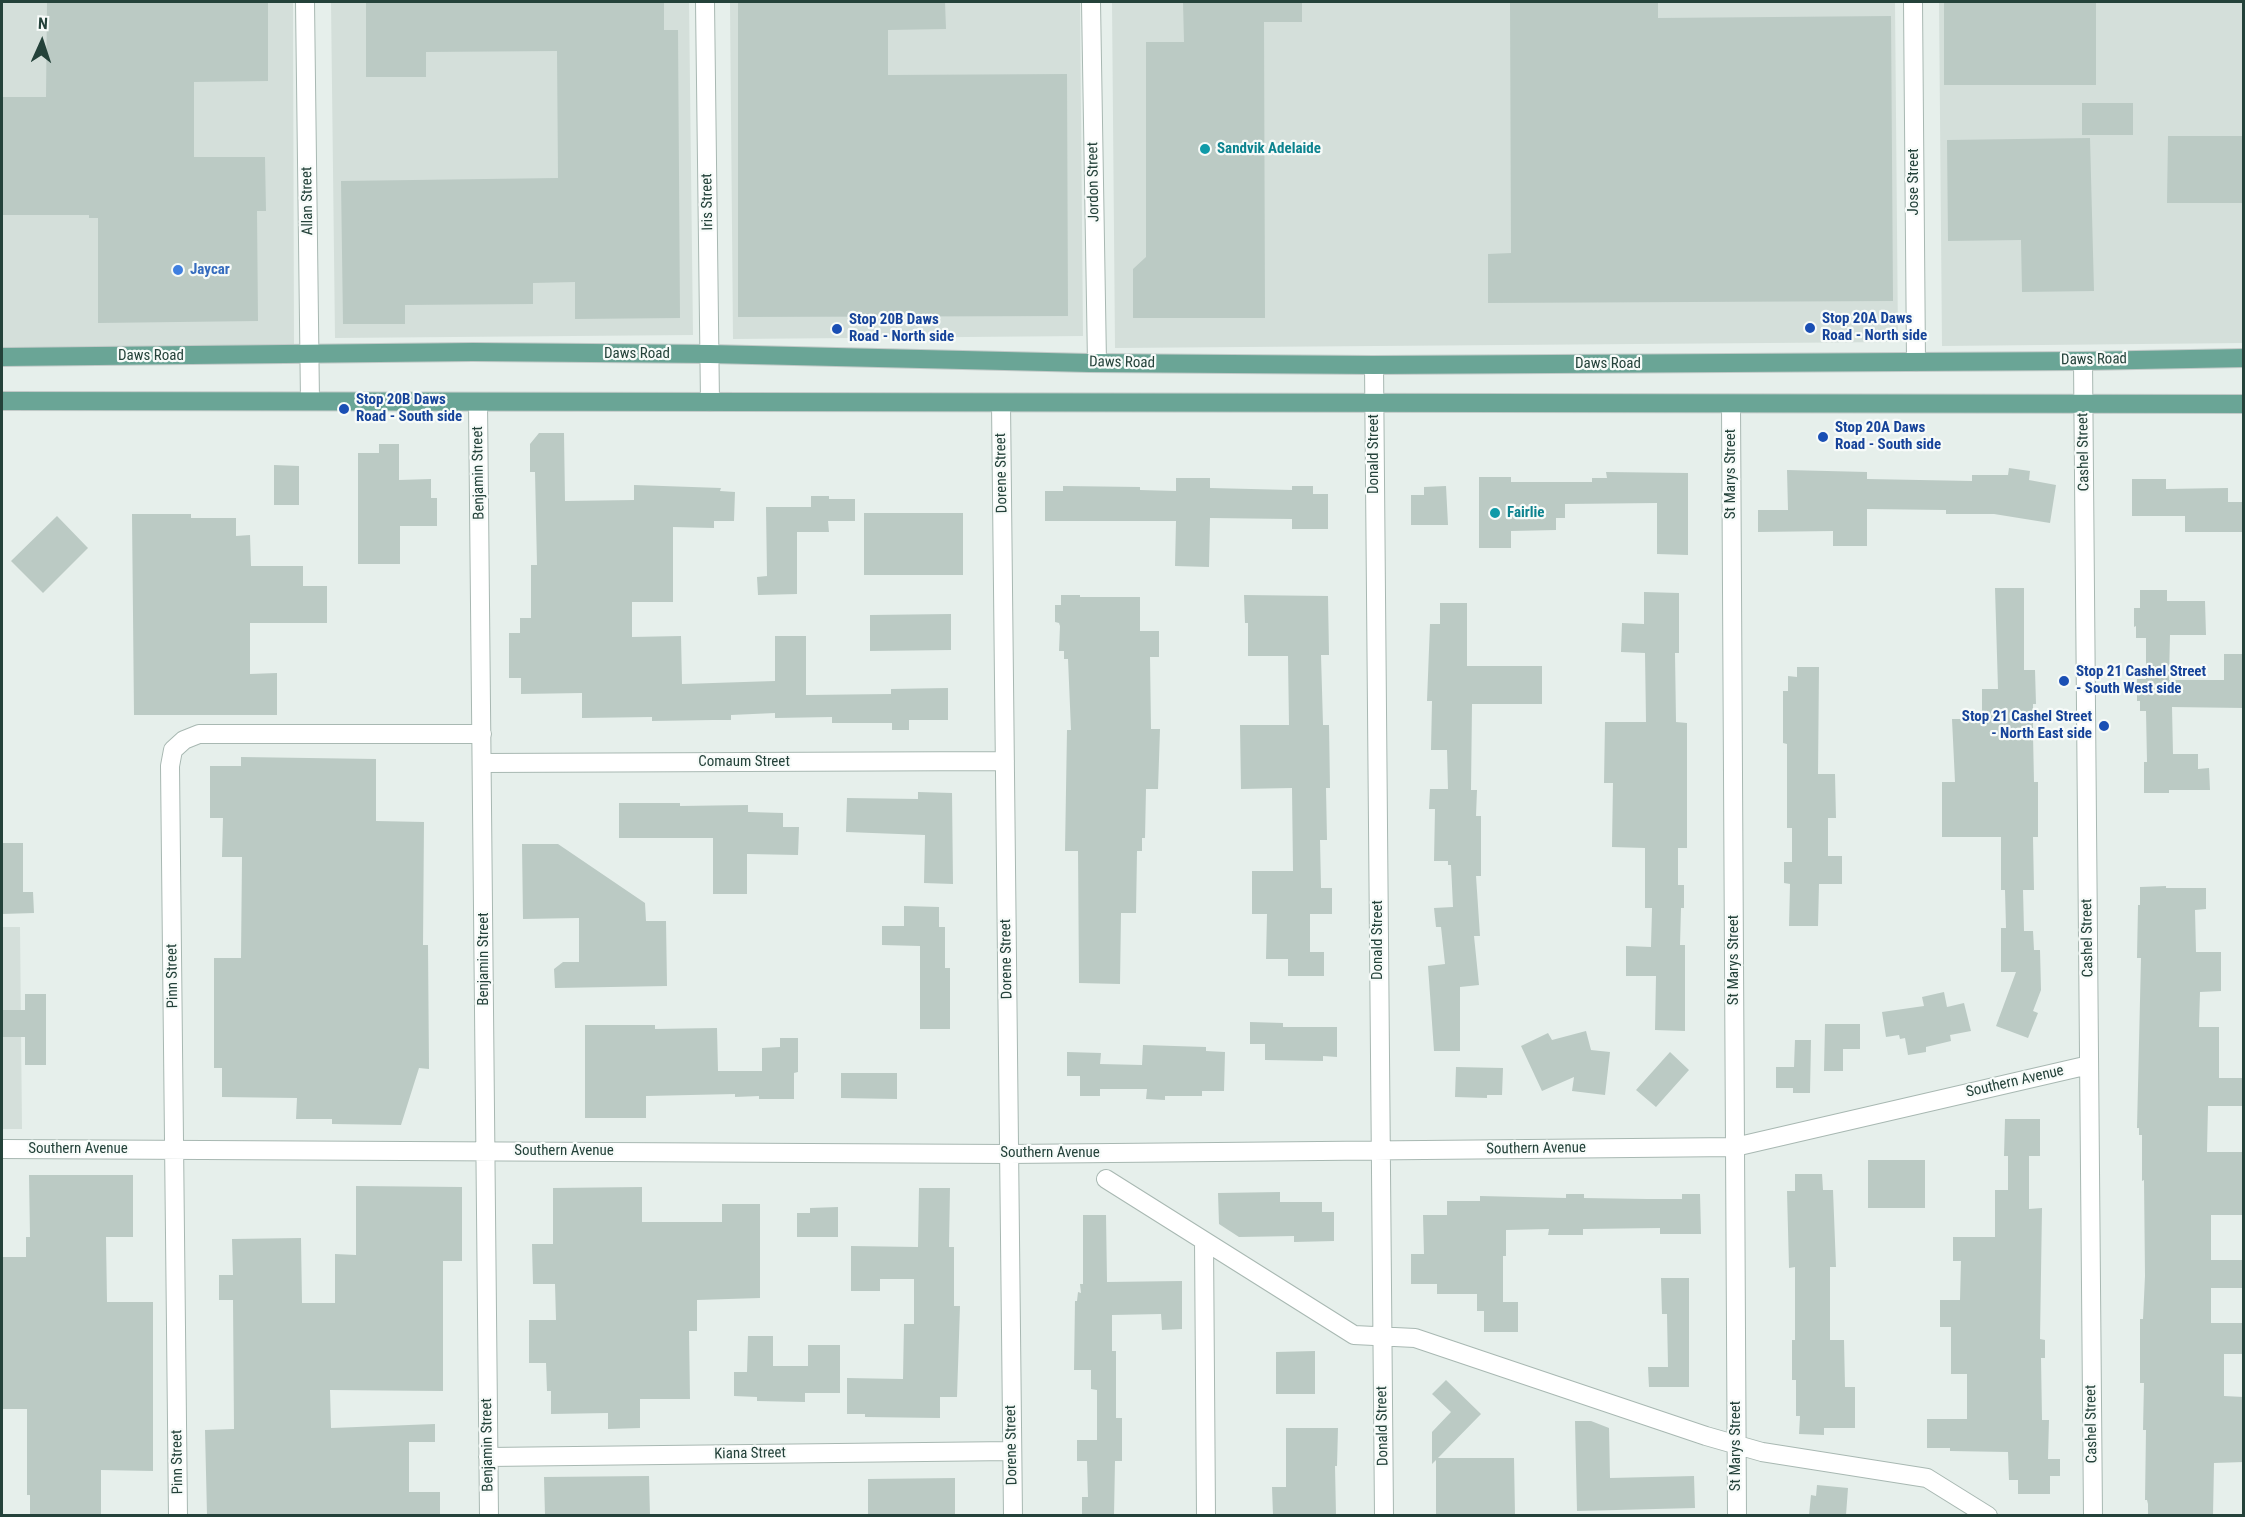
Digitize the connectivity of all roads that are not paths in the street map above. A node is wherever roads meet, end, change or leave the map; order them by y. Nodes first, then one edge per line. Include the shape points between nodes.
1 (305, 2) edge
2 (705, 2) edge
3 (1091, 2) edge
4 (1913, 2) edge
5 (710, 354) junction
6 (310, 355) junction
7 (2, 357) edge
8 (2244, 358) edge
9 (2083, 361) junction
10 (1916, 362) junction
11 (1097, 363) junction
12 (1374, 365) junction
13 (2, 401) edge
14 (310, 401) junction
15 (478, 402) junction
16 (710, 402) junction
17 (1001, 403) junction
18 (1374, 403) junction
19 (1731, 404) junction
20 (2083, 404) junction
21 (2244, 404) edge
22 (482, 734) junction
23 (1005, 761) junction
24 (483, 763) junction
25 (2089, 1065) junction
26 (1735, 1147) junction
27 (2, 1149) edge
28 (175, 1149) junction
29 (485, 1151) junction
30 (1380, 1151) junction
31 (1009, 1154) junction
32 (1106, 1179) dead end
33 (1204, 1241) junction
34 (1382, 1336) junction
35 (1736, 1446) junction
36 (1012, 1451) junction
37 (488, 1456) junction
38 (178, 1515) edge
39 (489, 1515) edge
40 (1013, 1515) edge
41 (1206, 1515) edge
42 (1384, 1515) edge
43 (1737, 1515) edge
44 (1988, 1515) edge
45 (2093, 1515) edge

1 - 6 street, Allan Street
2 - 5 street, Iris Street
3 - 11 street, Jordon Street
4 - 10 street, Jose Street
5 - 6 main road, Daws Road
5 - 11 main road, Daws Road
5 - 16 street, Iris Street
6 - 7 main road, Daws Road
6 - 14 street, Allan Street
8 - 9 main road, Daws Road
9 - 10 main road, Daws Road
9 - 20 street, Cashel Street
10 - 12 main road, Daws Road
11 - 12 main road, Daws Road
12 - 18 street, Donald Street
13 - 14 main road
14 - 15 main road
15 - 16 main road
15 - 22 street, Benjamin Street
16 - 17 main road
17 - 18 main road
17 - 23 street, Dorene Street
18 - 19 main road
18 - 30 street, Donald Street
19 - 20 main road
19 - 26 street, St Marys Street
20 - 21 main road
20 - 25 street, Cashel Street
22 - 24 street, Benjamin Street
22 - 28 street, Pinn Street via 199,734 173,750 170,766
23 - 24 street, Comaum Street
23 - 31 street, Dorene Street
24 - 29 street, Benjamin Street
25 - 26 street, Southern Avenue
25 - 45 street, Cashel Street
26 - 30 street, Southern Avenue
26 - 35 street, St Marys Street
27 - 28 street, Southern Avenue
28 - 29 street, Southern Avenue
28 - 38 street, Pinn Street
29 - 31 street, Southern Avenue
29 - 37 street, Benjamin Street
30 - 31 street, Southern Avenue
30 - 34 street, Donald Street
31 - 36 street, Dorene Street
32 - 33 street
33 - 34 street via 1354,1335
33 - 41 street
34 - 35 street via 1415,1338
34 - 42 street, Donald Street
35 - 43 street, St Marys Street
35 - 44 street via 1927,1478
36 - 37 street, Kiana Street
36 - 40 street, Dorene Street
37 - 39 street, Benjamin Street

